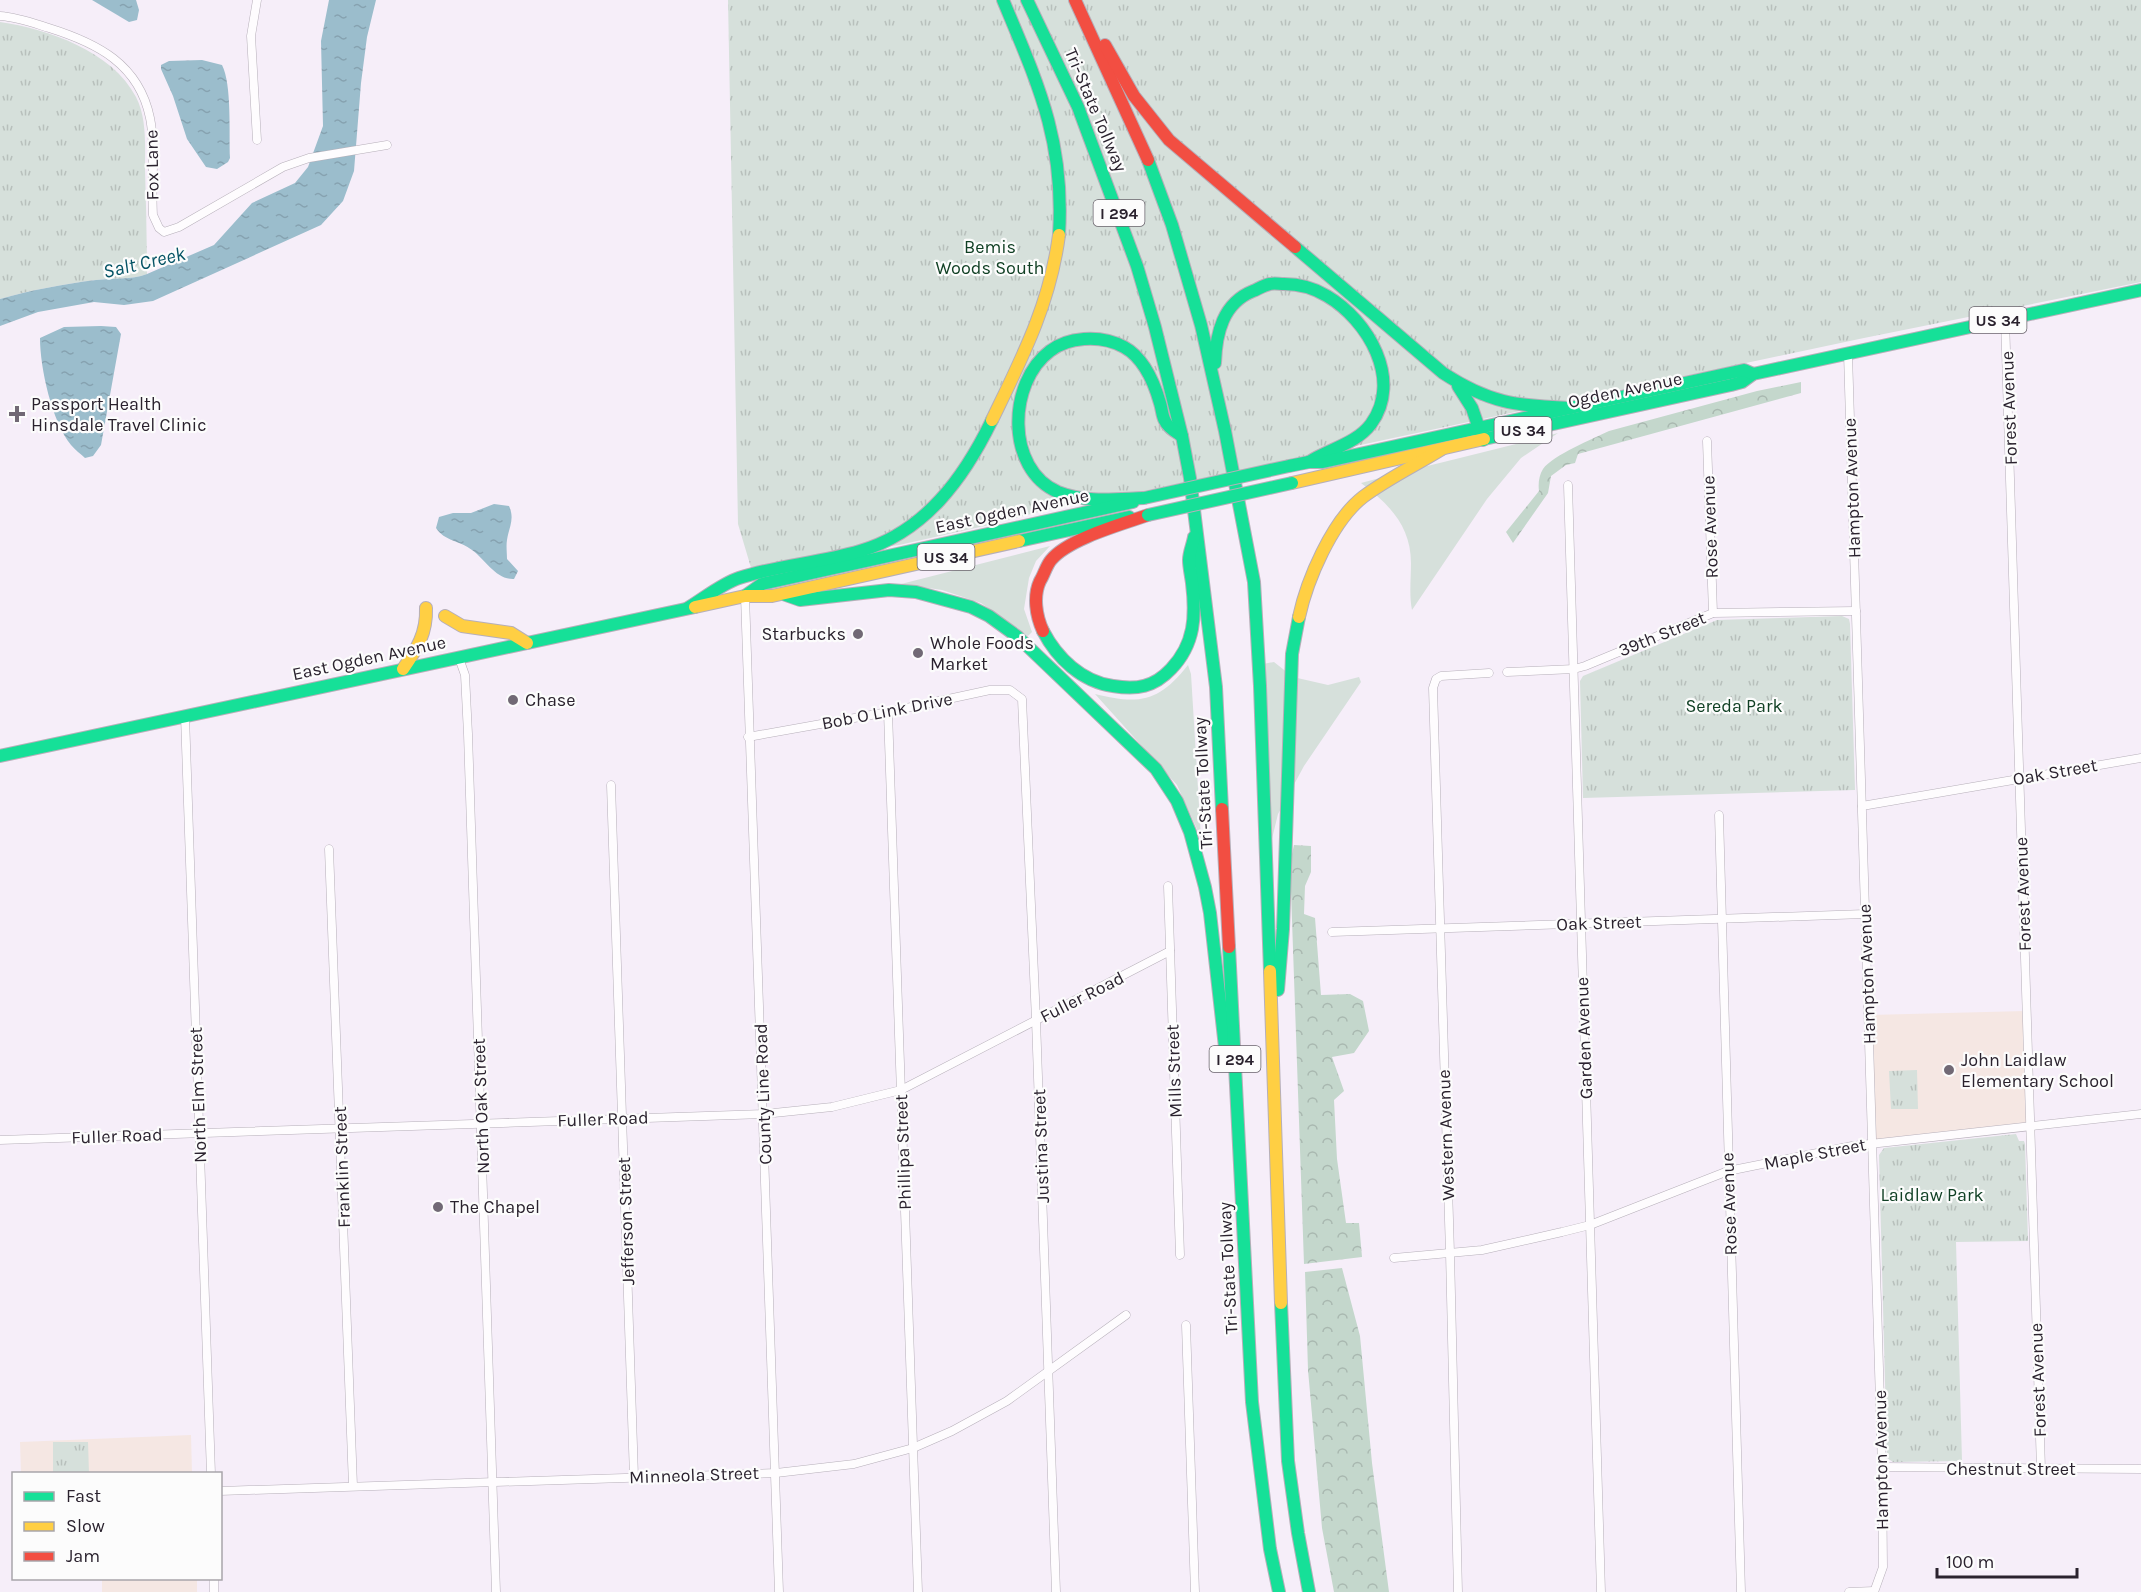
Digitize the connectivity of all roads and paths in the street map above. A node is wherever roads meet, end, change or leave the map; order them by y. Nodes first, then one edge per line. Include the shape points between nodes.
1 (257, 0) edge
2 (1003, 0) edge
3 (1027, 0) edge
4 (1078, 6) edge
5 (0, 16) edge
6 (257, 140) dead end
7 (387, 145) dead end
8 (2141, 290) edge
9 (2005, 319) junction
10 (1848, 354) junction
11 (1753, 374) junction
12 (1453, 380) junction
13 (1570, 408) junction
14 (1225, 431) junction
15 (1482, 434) junction
16 (1182, 436) junction
17 (1707, 441) dead end
18 (1442, 449) junction
19 (1309, 462) junction
20 (1289, 466) joint
21 (1292, 483) joint
22 (1568, 485) dead end
23 (1144, 498) junction
24 (1148, 515) junction
25 (1197, 526) junction
26 (783, 594) junction
27 (745, 596) junction
28 (426, 608) dead end
29 (688, 608) junction
30 (1856, 611) junction
31 (1713, 613) junction
32 (445, 616) dead end
33 (528, 643) junction
34 (459, 658) junction
35 (403, 669) junction
36 (1574, 669) junction
37 (1507, 672) dead end
38 (1489, 673) dead end
39 (1022, 699) joint
40 (888, 712) junction
41 (185, 716) junction
42 (748, 738) junction
43 (0, 756) edge
44 (2141, 758) edge
45 (2020, 778) junction
46 (611, 785) dead end
47 (1862, 806) junction
48 (1719, 815) dead end
49 (329, 849) dead end
50 (1168, 886) dead end
51 (1865, 914) junction
52 (1721, 919) junction
53 (1581, 924) junction
54 (1440, 928) junction
55 (1332, 932) dead end
56 (1170, 951) junction
57 (1036, 1020) junction
58 (1274, 1046) junction
59 (901, 1090) junction
60 (764, 1114) junction
61 (2141, 1114) edge
62 (622, 1119) junction
63 (481, 1124) junction
64 (2031, 1127) junction
65 (340, 1128) junction
66 (1239, 1129) junction
67 (199, 1133) junction
68 (0, 1140) edge
69 (1872, 1143) junction
70 (1728, 1171) junction
71 (1590, 1224) junction
72 (1450, 1253) junction
73 (1180, 1256) dead end
74 (1394, 1258) dead end
75 (1126, 1315) dead end
76 (1186, 1325) dead end
77 (1048, 1372) junction
78 (913, 1448) junction
79 (1882, 1467) junction
80 (2041, 1469) junction
81 (2141, 1469) edge
82 (211, 1472) edge
83 (776, 1473) junction
84 (634, 1477) junction
85 (494, 1481) junction
86 (353, 1486) junction
87 (222, 1491) edge
88 (496, 1592) edge
89 (779, 1592) edge
90 (918, 1592) edge
91 (1056, 1592) edge
92 (1195, 1592) edge
93 (1279, 1592) edge
94 (1309, 1592) edge
95 (1458, 1592) edge
96 (1601, 1592) edge
97 (1741, 1592) edge
98 (1849, 1592) edge
99 (1874, 1592) edge

1 - 6 street via 251,36
2 - 29 main road via 1045,105 1057,158 1059,218 1057,247 1042,310 981,442 955,485 906,530 860,551 737,578
3 - 16 main road, Tri-State Tollway / I 294 via 1078,107 1116,207 1152,317
4 - 12 main road via 1134,96 1169,140
4 - 14 main road, Tri-State Tollway / I 294 via 1148,161 1172,225 1201,325
5 - 7 street, Fox Lane via 88,42 117,60 130,75 145,99 151,121 153,215 164,232 172,231 283,166
8 - 9 main road, Ogden Avenue / US 34
9 - 10 main road, Ogden Avenue / US 34
9 - 45 street, Forest Avenue
10 - 11 main road, Ogden Avenue / US 34
10 - 30 street, Hampton Avenue
11 - 13 main road, Ogden Avenue / US 34 via 1744,370
11 - 15 main road, Ogden Avenue / US 34 via 1742,382
12 - 13 main road via 1472,392 1508,405
12 - 15 main road via 1472,408
13 - 15 main road, Ogden Avenue / US 34
14 - 19 main road via 1215,367 1221,321 1238,298 1263,284 1306,284 1336,301 1352,316 1375,349 1384,380 1381,405 1368,428 1350,443 1321,453
14 - 58 main road, Tri-State Tollway / I 294 via 1254,582
15 - 18 main road, Ogden Avenue / US 34
15 - 19 main road, Ogden Avenue / US 34
16 - 23 main road via 1166,422 1153,382 1143,366 1114,342 1086,338 1066,341 1038,360 1029,372 1021,396 1019,422 1023,454 1037,477 1050,488 1083,500
16 - 25 main road, Tri-State Tollway / I 294
17 - 31 street, Rose Avenue
18 - 21 main road, Ogden Avenue / US 34
18 - 58 main road via 1362,498 1324,546 1301,608 1292,654 1283,929
19 - 20 main road, Ogden Avenue / US 34
20 - 23 main road, East Ogden Avenue / US 34, bridge
21 - 24 main road, East Ogden Avenue / US 34, bridge
22 - 36 street, Garden Avenue
23 - 27 main road, East Ogden Avenue / US 34 via 762,584
24 - 25 main road via 1063,550 1050,560 1037,588 1039,626 1049,644 1080,675 1106,687 1122,690 1146,686 1165,676 1181,659 1192,632 1194,599 1189,559
24 - 26 main road, East Ogden Avenue / US 34
25 - 66 main road, Tri-State Tollway / I 294 via 1216,687
26 - 27 main road, East Ogden Avenue / US 34
26 - 66 main road via 800,600 889,590 916,592 971,607 1018,637 1156,769 1177,801 1190,832 1205,887 1232,1106
27 - 29 main road, East Ogden Avenue / US 34
27 - 42 street, County Line Road
28 - 35 main road via 427,626 421,644
29 - 33 main road, East Ogden Avenue / US 34
30 - 31 street, 39th Street
30 - 47 street, Hampton Avenue
31 - 36 street, 39th Street
32 - 33 main road via 472,630 512,633
33 - 34 main road, East Ogden Avenue / US 34
34 - 35 main road, East Ogden Avenue / US 34
34 - 63 street, North Oak Street via 465,677
35 - 41 main road, East Ogden Avenue / US 34
36 - 37 street, 39th Street
36 - 53 street, Garden Avenue
38 - 54 street, Western Avenue via 1447,675 1436,679 1433,688
39 - 40 street, Bob O Link Drive via 1010,690 990,690
39 - 57 street, Justina Street
40 - 42 street, Bob O Link Drive
40 - 59 street, Phillipa Street
41 - 43 main road, East Ogden Avenue / US 34
41 - 67 street, North Elm Street
42 - 60 street, County Line Road
44 - 45 street, Oak Street
45 - 47 street, Oak Street
45 - 64 street, Forest Avenue
46 - 62 street, Jefferson Street
47 - 51 street, Hampton Avenue
48 - 52 street, Rose Avenue
49 - 65 street, Franklin Street
50 - 56 street, Mills Street
51 - 52 street, Oak Street
51 - 69 street, Hampton Avenue
52 - 53 street, Oak Street
52 - 70 street, Rose Avenue
53 - 54 street, Oak Street
53 - 71 street, Garden Avenue
54 - 55 street, Oak Street
54 - 72 street, Western Avenue
56 - 57 street, Fuller Road
56 - 73 street, Mills Street
57 - 59 street, Fuller Road
57 - 77 street, Justina Street
58 - 94 main road, Tri-State Tollway / I 294 via 1288,1461
59 - 60 street, Fuller Road via 832,1107
59 - 78 street, Phillipa Street
60 - 62 street, Fuller Road
60 - 83 street, County Line Road
61 - 64 street, Maple Street
62 - 63 street, Fuller Road
62 - 84 street, Jefferson Street
63 - 65 street, Fuller Road
63 - 85 street, North Oak Street
64 - 69 street, Maple Street
64 - 80 street, Forest Avenue
65 - 67 street, Fuller Road
65 - 86 street, Franklin Street
66 - 93 main road, Tri-State Tollway / I 294 via 1252,1402
67 - 68 street, Fuller Road
67 - 82 street, North Elm Street
69 - 70 street, Maple Street
69 - 79 street, Hampton Avenue
70 - 71 street, Maple Street
70 - 97 street, Rose Avenue
71 - 72 street, Maple Street via 1482,1250
71 - 96 street, Garden Avenue
72 - 74 street, Maple Street
72 - 95 street, Western Avenue
75 - 77 street, Minneola Street
76 - 92 street
77 - 78 street, Minneola Street via 977,1419
77 - 91 street, Justina Street
78 - 83 street, Minneola Street via 854,1464
78 - 90 street, Phillipa Street
79 - 80 street, Chestnut Street
79 - 99 street, Hampton Avenue via 1883,1560
80 - 81 street, Chestnut Street
83 - 84 street, Minneola Street
83 - 89 street, County Line Road
84 - 85 street, Minneola Street
85 - 86 street, Minneola Street
85 - 88 street, North Oak Street
86 - 87 street, Minneola Street
98 - 99 street

